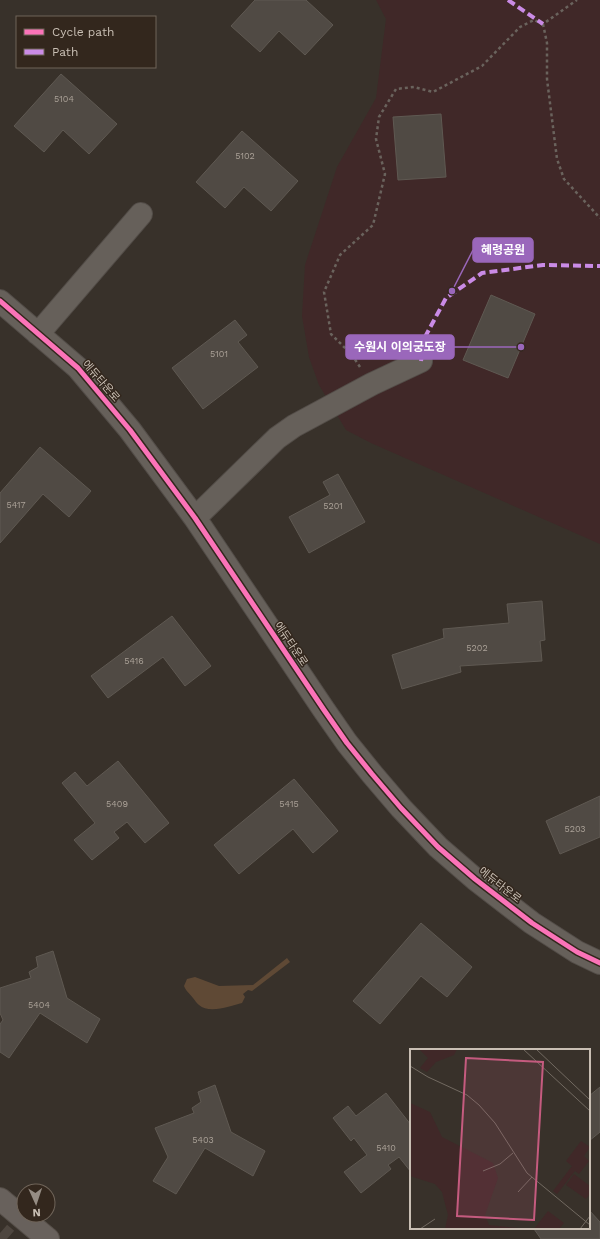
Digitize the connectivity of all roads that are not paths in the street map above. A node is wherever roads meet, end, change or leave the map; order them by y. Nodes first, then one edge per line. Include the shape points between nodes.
1 (141, 214) dead end
2 (0, 300) edge
3 (38, 334) junction
4 (421, 362) dead end
5 (195, 518) junction
6 (600, 963) edge
7 (0, 1199) edge
8 (48, 1239) edge

1 - 3 street
2 - 3 street, 에듀타운로
3 - 5 street, 에듀타운로 via 78,368 130,430
4 - 5 street via 372,384 294,426 277,438
5 - 6 street, 에듀타운로 via 324,710 372,774 402,808 438,847 475,879 532,923 577,952
7 - 8 main road

